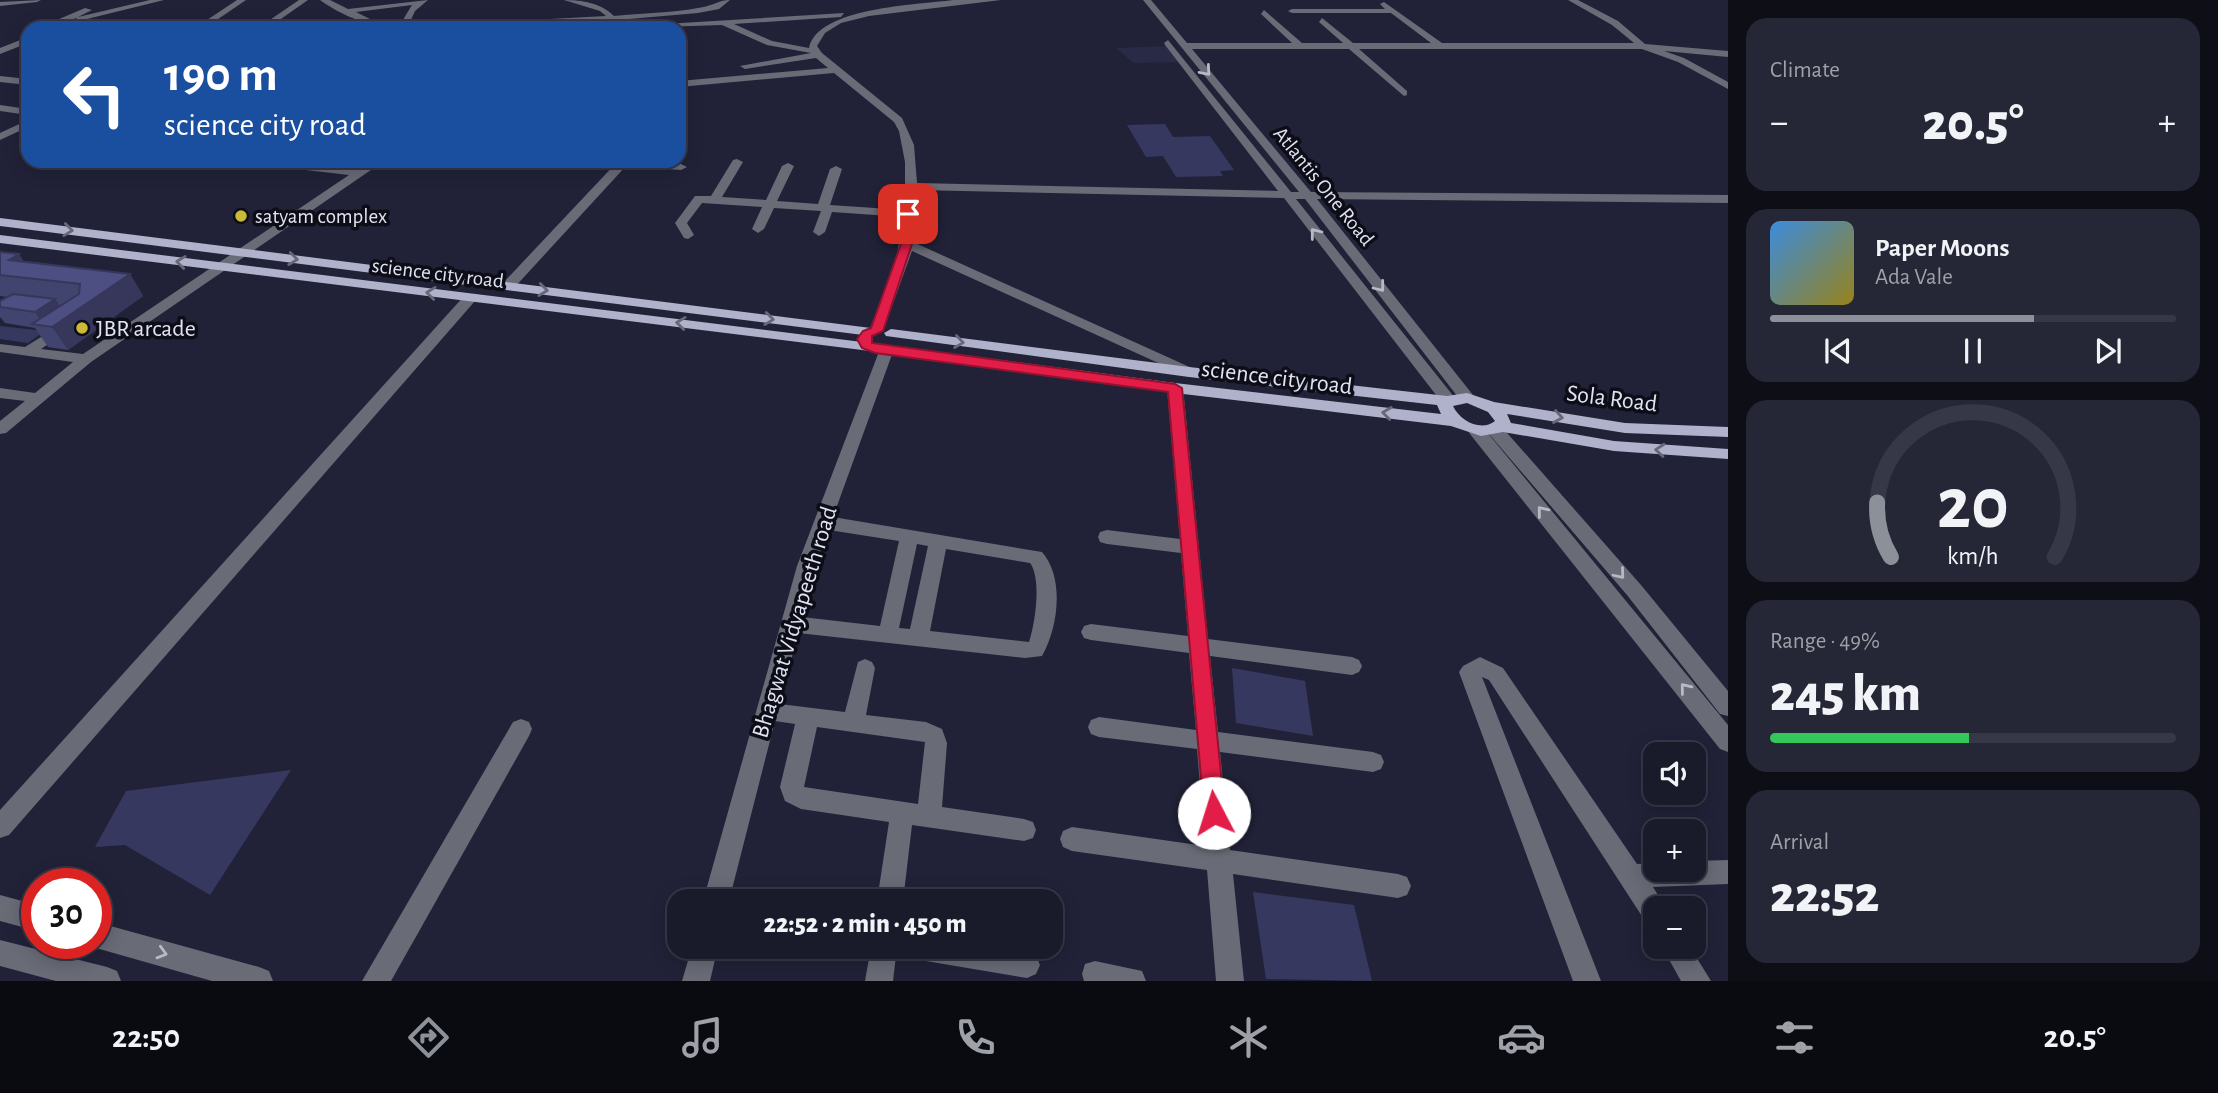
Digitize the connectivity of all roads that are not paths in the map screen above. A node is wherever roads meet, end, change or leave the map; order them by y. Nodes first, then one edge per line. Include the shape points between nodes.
1 (6, 0) edge
2 (37, 0) edge
3 (111, 0) edge
4 (123, 0) edge
5 (160, 0) edge
6 (242, 0) edge
7 (304, 0) edge
8 (324, 0) edge
9 (568, 0) edge
10 (726, 0) edge
11 (970, 0) edge
12 (996, 0) edge
13 (1135, 0) edge
14 (1147, 0) edge
15 (1379, 0) edge
16 (1572, 0) edge
17 (422, 1) edge
18 (0, 2) edge
19 (348, 11) junction
20 (1292, 11) dead end
21 (1393, 11) junction
22 (1264, 12) dead end
23 (841, 14) junction
24 (862, 17) junction
25 (612, 18) junction
26 (79, 19) junction
27 (1322, 20) dead end
28 (59, 21) edge
29 (74, 21) edge
30 (210, 21) edge
31 (272, 21) edge
32 (368, 21) edge
33 (407, 21) edge
34 (591, 21) edge
35 (723, 23) junction
36 (686, 25) edge
37 (21, 37) edge
38 (21, 43) edge
39 (0, 45) edge
40 (1184, 46) junction
41 (1300, 46) junction
42 (1350, 46) junction
43 (1440, 46) junction
44 (1643, 46) junction
45 (0, 51) edge
46 (816, 53) junction
47 (1728, 54) edge
48 (733, 67) dead end
49 (837, 70) junction
50 (0, 79) edge
51 (21, 81) edge
52 (686, 83) edge
53 (1728, 86) edge
54 (1404, 93) dead end
55 (0, 108) edge
56 (21, 111) edge
57 (21, 126) edge
58 (0, 136) edge
59 (737, 162) dead end
60 (788, 166) dead end
61 (316, 168) edge
62 (368, 168) edge
63 (617, 168) edge
64 (836, 169) dead end
65 (361, 173) junction
66 (911, 186) junction
67 (1285, 195) junction
68 (1308, 195) junction
69 (1728, 199) edge
70 (715, 200) junction
71 (770, 203) junction
72 (826, 208) junction
73 (908, 214) junction
74 (0, 222) edge
75 (758, 229) dead end
76 (819, 232) dead end
77 (688, 235) dead end
78 (0, 239) edge
79 (907, 244) junction
80 (240, 252) junction
81 (218, 267) junction
82 (508, 286) junction
83 (470, 298) junction
84 (77, 318) edge
85 (879, 338) junction
86 (0, 348) edge
87 (27, 351) junction
88 (86, 359) junction
89 (1182, 380) junction
90 (0, 393) edge
91 (38, 398) junction
92 (1467, 398) junction
93 (1449, 401) junction
94 (1491, 406) junction
95 (1455, 421) junction
96 (0, 429) edge
97 (1491, 429) junction
98 (1728, 432) edge
99 (1728, 454) edge
100 (822, 522) junction
101 (909, 537) junction
102 (1107, 537) dead end
103 (938, 542) junction
104 (1190, 547) junction
105 (790, 624) junction
106 (1091, 632) dead end
107 (888, 634) junction
108 (919, 637) junction
109 (1199, 646) junction
110 (1352, 666) dead end
111 (864, 668) dead end
112 (1728, 707) edge
113 (766, 710) junction
114 (808, 716) junction
115 (854, 722) junction
116 (1099, 727) dead end
117 (521, 729) dead end
118 (1208, 741) junction
119 (1728, 741) edge
120 (1373, 762) dead end
121 (902, 812) junction
122 (929, 816) junction
123 (0, 827) edge
124 (1024, 830) dead end
125 (1072, 839) dead end
126 (1219, 860) junction
127 (1728, 872) edge
128 (1631, 876) junction
129 (1398, 886) dead end
130 (719, 889) edge
131 (892, 889) edge
132 (1644, 896) edge
133 (0, 908) edge
134 (21, 914) edge
135 (112, 939) edge
136 (0, 953) edge
137 (702, 959) edge
138 (882, 959) edge
139 (991, 959) edge
140 (1683, 959) edge
141 (1027, 965) dead end
142 (1095, 974) dead end
143 (107, 981) edge
144 (260, 981) edge
145 (376, 981) edge
146 (696, 981) edge
147 (879, 981) edge
148 (1132, 981) edge
149 (1230, 981) edge
150 (1587, 981) edge
151 (1697, 981) edge

1 - 18 street
2 - 18 street
3 - 28 street
4 - 26 street
5 - 26 street
6 - 30 street
7 - 31 street
8 - 19 street
9 - 25 street via 603,9
10 - 25 street via 698,11
11 - 24 street
12 - 24 street
13 - 67 street, Atlantis One Road
14 - 40 street, Atlantis One Road
15 - 21 street
16 - 44 street via 1615,23
17 - 19 street
17 - 33 street
19 - 32 street
20 - 21 street
21 - 43 street
22 - 41 street
23 - 24 street
23 - 35 street
23 - 46 street via 822,31 813,46
25 - 34 street
26 - 29 street
27 - 42 street
35 - 36 street
35 - 46 street via 769,43
37 - 39 street
38 - 45 street
40 - 41 street
40 -> 68 street, Atlantis One Road
41 - 42 street
42 - 43 street
42 - 54 street
43 - 44 street
44 - 47 street
44 - 53 street via 1681,60
46 - 48 street
46 - 49 street, Bhagwat Vidyapeeth road
49 - 52 street
49 - 66 street, Bhagwat Vidyapeeth road via 902,125
50 - 51 street
55 - 56 street
57 - 58 street
59 - 70 street
60 - 71 street
61 - 65 street
62 - 65 street
63 - 82 street
64 - 72 street
65 - 80 street
66 - 67 street
66 - 73 street, Bhagwat Vidyapeeth road
67 - 68 street
93 -> 67 street, Atlantis One Road
68 - 69 street
68 -> 92 street, Atlantis One Road
70 - 71 street
70 - 77 street via 696,200 681,223
71 - 72 street
71 - 75 street
72 - 73 street
72 - 76 street
73 - 79 street, Bhagwat Vidyapeeth road
74 -> 80 main road
81 -> 78 main road, science city road
79 - 85 street, Bhagwat Vidyapeeth road
79 - 89 street
80 - 81 street
80 -> 82 main road
83 -> 81 main road, science city road
81 - 88 street
82 -> 85 main road
85 -> 83 main road, science city road
83 - 123 street
84 - 87 street
85 - 89 main road, science city road
85 - 100 street, Bhagwat Vidyapeeth road
86 - 87 street
87 - 88 street
88 - 91 street
89 - 93 main road
95 -> 89 main road, science city road
89 - 104 street
90 - 91 street
91 - 96 street
92 - 93 main road
92 - 94 main road, Sola Road
93 - 95 main road via 1446,410
94 - 97 main road via 1502,417
94 -> 98 main road, Sola Road via 1625,428
95 - 97 main road, science city road
99 -> 97 main road, Sola Road via 1614,446
97 -> 112 street via 1634,590
119 -> 97 street
100 - 101 street
100 - 105 street, Bhagwat Vidyapeeth road
101 - 103 street
101 - 107 street
102 - 104 street
103 - 108 street
103 - 108 street via 1035,557 1044,571 1043,632 1035,650
104 - 109 street
105 - 107 street
105 - 113 street, Bhagwat Vidyapeeth road
106 - 109 street
107 - 108 street
109 - 110 street
109 - 118 street
111 - 115 street
113 - 114 street
113 - 130 street, Bhagwat Vidyapeeth road
114 - 115 street
114 - 121 street via 793,793 801,798
115 - 122 street via 934,736
116 - 118 street
117 - 145 street
118 - 120 street
118 - 126 street
121 - 122 street
121 - 131 street
122 - 124 street
125 - 126 street
126 - 129 street
126 - 149 street
127 - 128 street
128 - 132 street
128 - 150 street via 1496,674 1480,666 1470,672
133 - 134 street
135 -> 144 street
136 - 143 street
137 - 146 street
138 - 147 street
139 - 141 street
140 - 151 street
142 - 148 street

